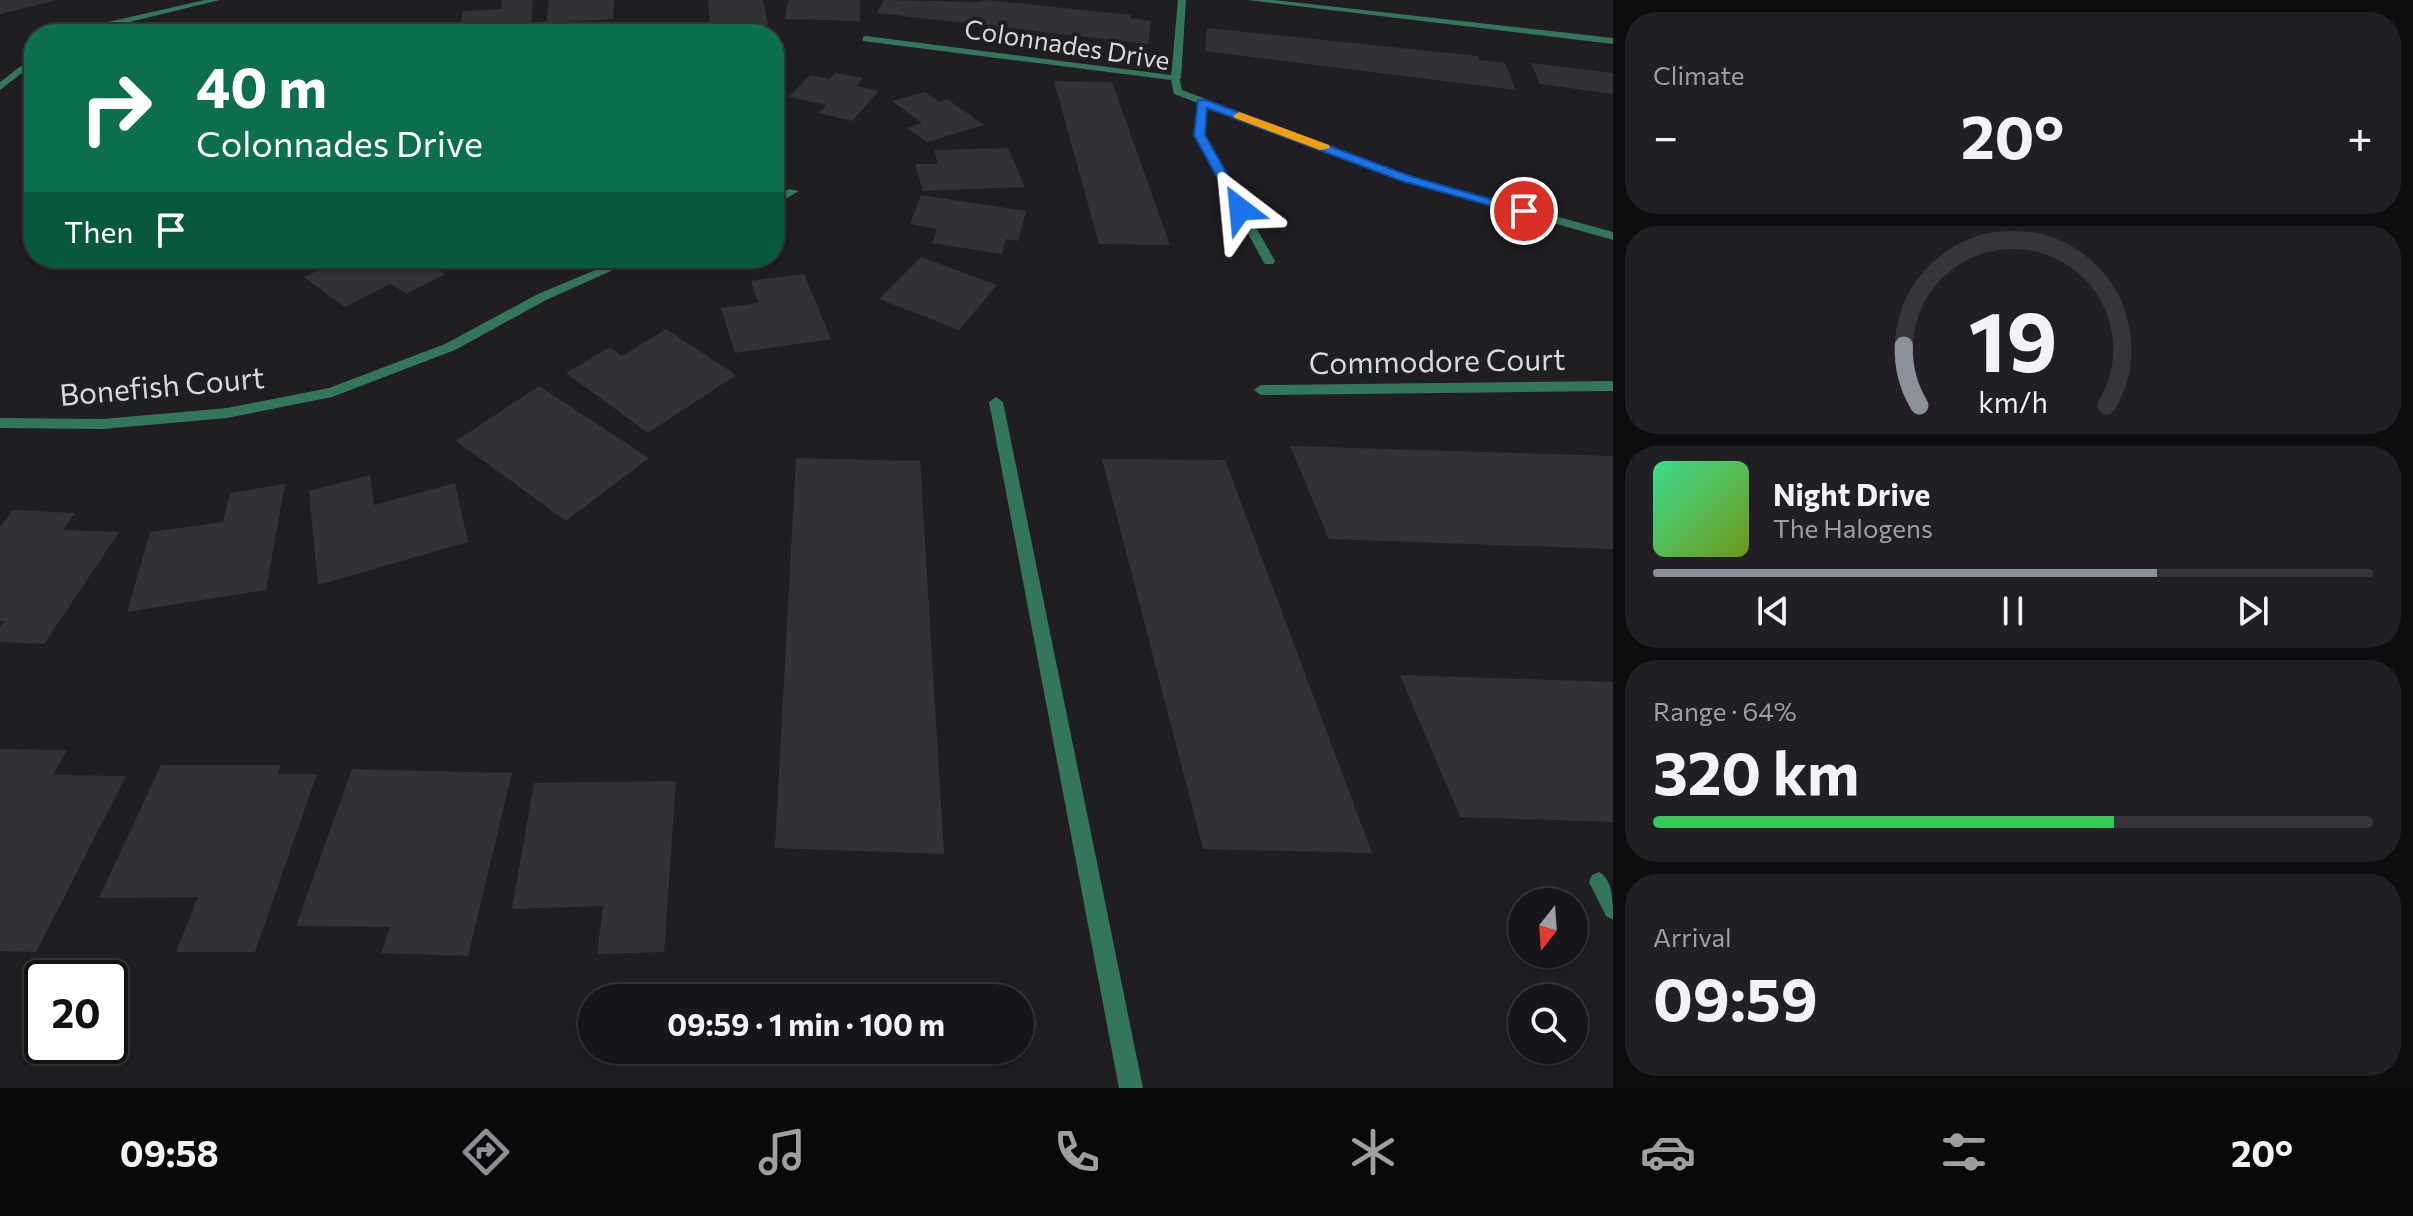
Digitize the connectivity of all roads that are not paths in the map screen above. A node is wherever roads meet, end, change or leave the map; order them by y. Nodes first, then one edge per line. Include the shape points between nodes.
1 (216, 0) edge
2 (1182, 0) edge
3 (1252, 0) edge
4 (111, 24) edge
5 (866, 39) dead end
6 (1613, 41) edge
7 (24, 67) edge
8 (1176, 78) junction
9 (0, 87) edge
10 (1202, 102) junction
11 (793, 191) dead end
12 (784, 197) edge
13 (1613, 236) edge
14 (1269, 261) dead end
15 (610, 268) edge
16 (1613, 386) edge
17 (1261, 390) dead end
18 (996, 402) dead end
19 (0, 423) edge
20 (1599, 882) dead end
21 (1613, 909) edge
22 (1131, 1088) edge

1 - 4 street
2 - 8 street
3 - 6 street
5 - 8 street, Colonnades Drive
7 - 9 street
8 - 10 street, Colonnades Drive via 1177,92
10 - 13 street, Colonnades Drive via 1406,178
10 - 14 street via 1199,135
11 - 12 street
15 - 19 street, Bonefish Court via 542,297 450,347 332,392 227,413 103,424
16 - 17 street, Commodore Court
18 - 22 street
20 - 21 street

